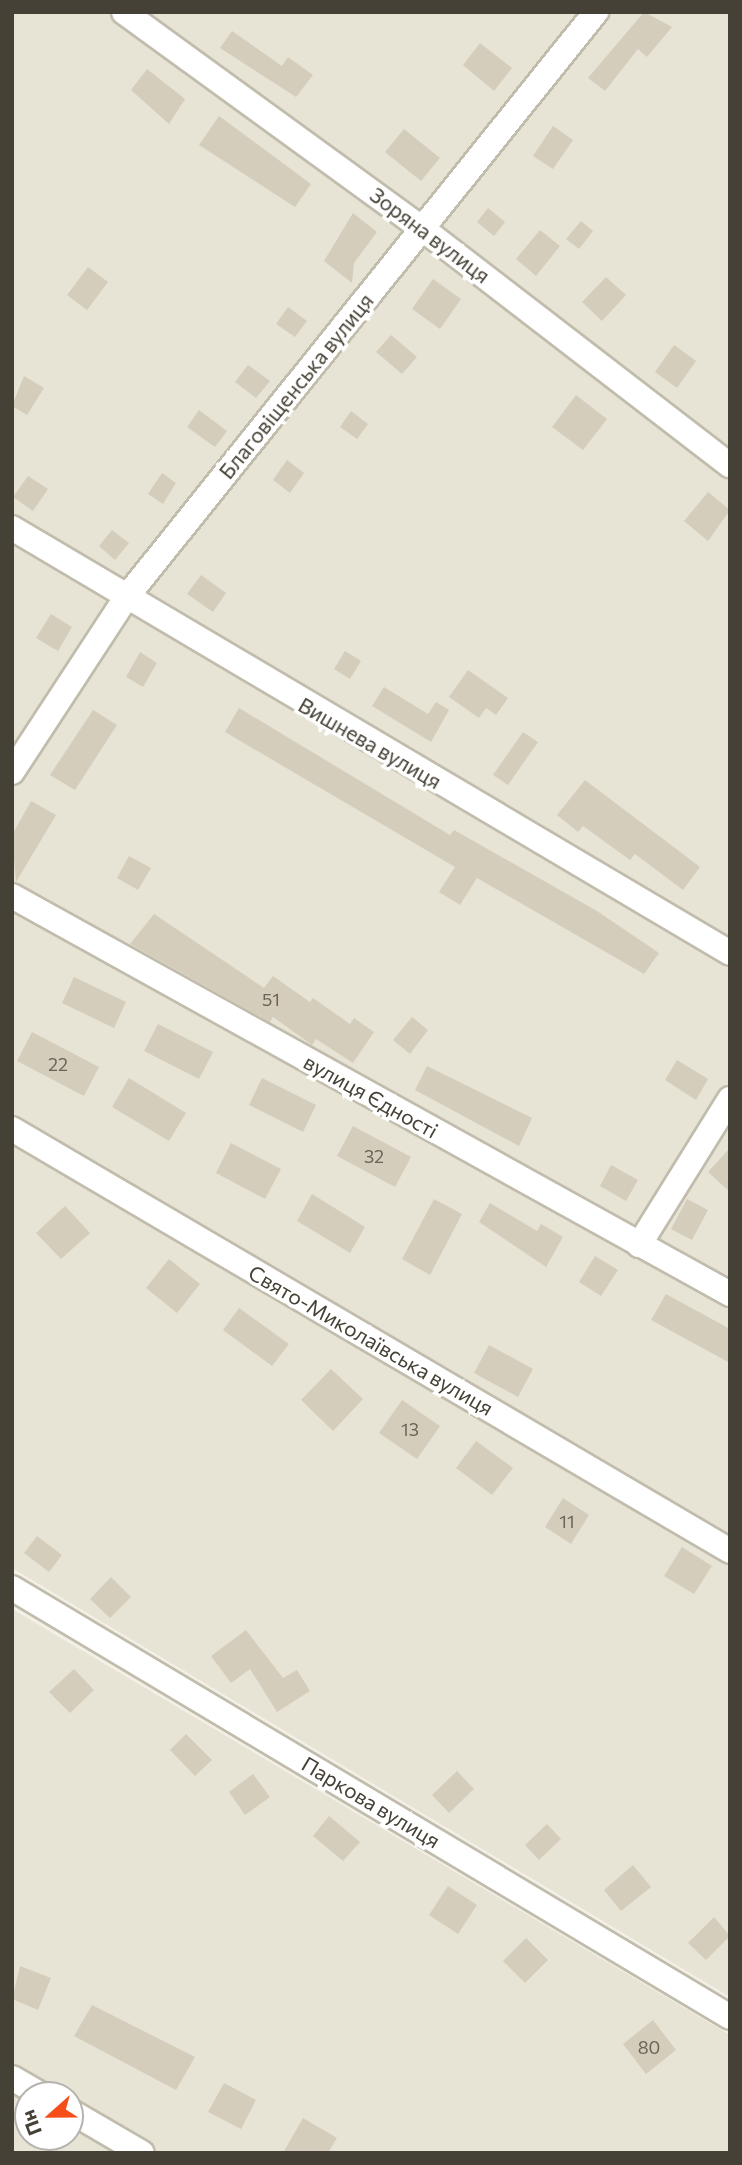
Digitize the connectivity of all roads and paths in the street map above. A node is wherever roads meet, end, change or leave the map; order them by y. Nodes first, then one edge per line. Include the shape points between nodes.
1 (124, 12) edge
2 (596, 12) edge
3 (423, 229) junction
4 (730, 466) edge
5 (12, 528) edge
6 (125, 599) junction
7 (12, 772) edge
8 (12, 896) edge
9 (730, 953) edge
10 (730, 1100) edge
11 (12, 1129) edge
12 (639, 1245) junction
13 (730, 1294) edge
14 (730, 1551) edge
15 (12, 1588) edge
16 (730, 2017) edge
17 (84, 2119) edge
18 (142, 2153) edge

1 - 3 street, Зоряна вулиця
2 - 3 street, Благовіщенська вулиця
3 - 4 street, Зоряна вулиця
3 - 6 street, Благовіщенська вулиця
5 - 6 street, Вишнева вулиця
6 - 7 street, Благовіщенська вулиця
6 - 9 street, Вишнева вулиця
8 - 12 street, вулиця Єдності
10 - 12 street
11 - 14 street, Свято-Миколаївська вулиця
12 - 13 street, вулиця Єдності
15 - 16 street, Паркова вулиця
17 - 18 street

